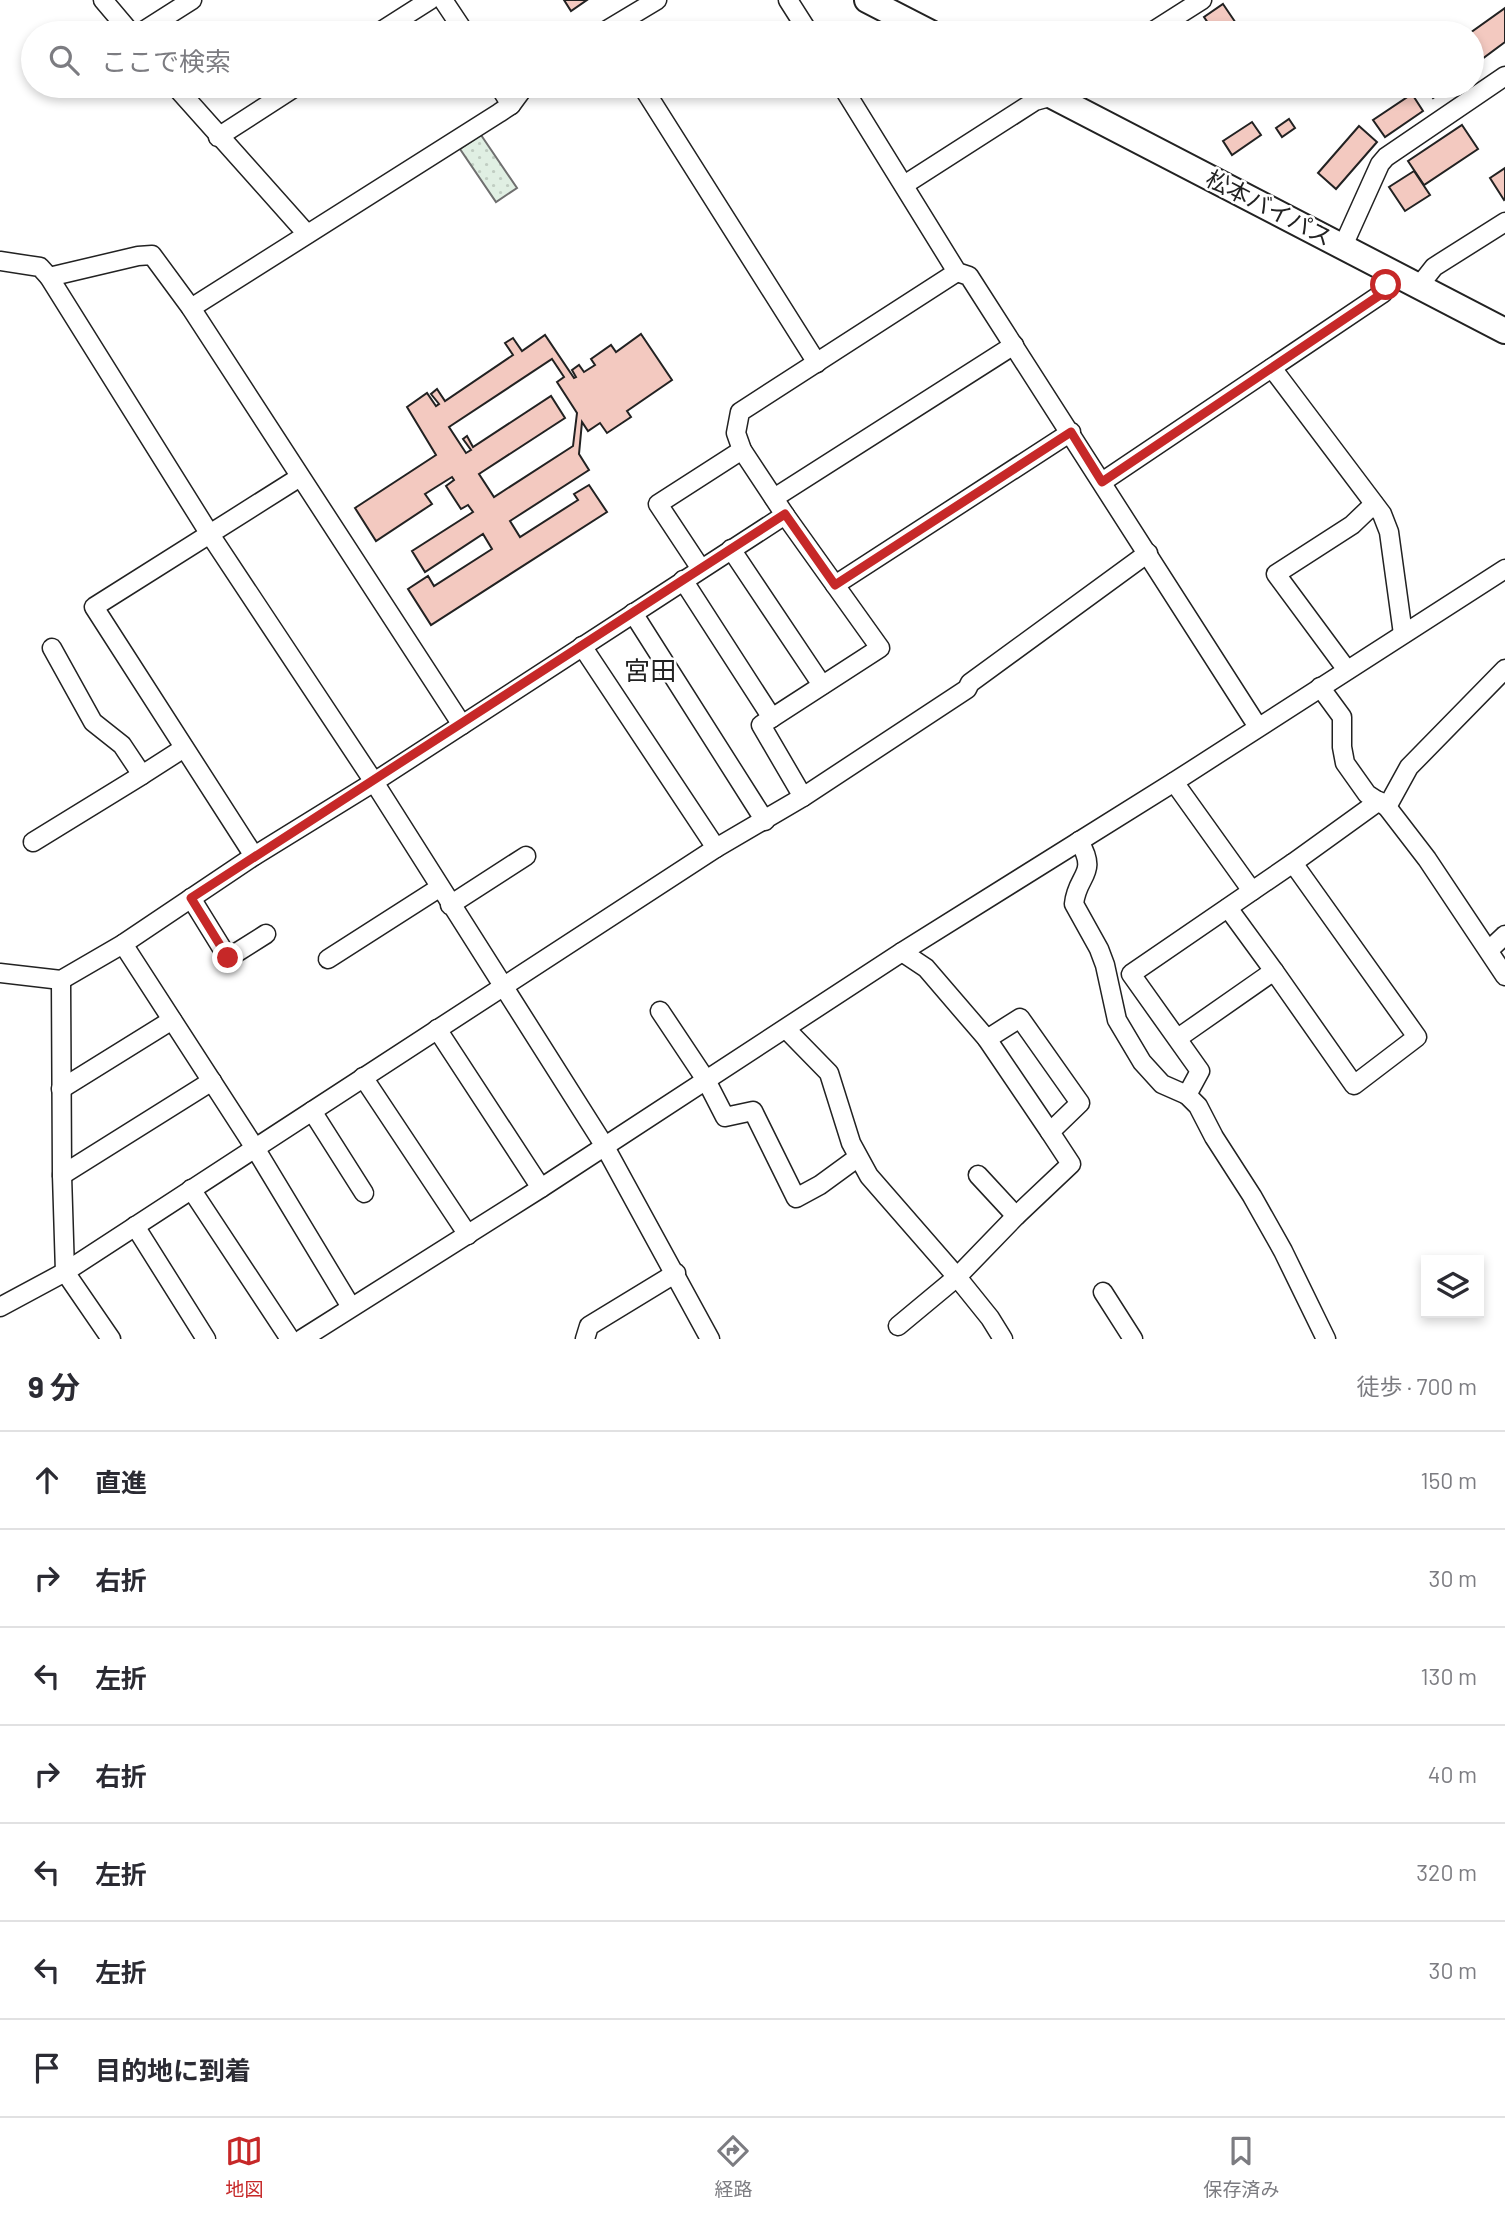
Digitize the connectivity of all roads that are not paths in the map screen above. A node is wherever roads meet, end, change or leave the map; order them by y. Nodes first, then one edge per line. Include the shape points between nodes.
1 (103, 0) edge
2 (192, 0) edge
3 (430, 0) edge
4 (443, 0) edge
5 (657, 0) edge
6 (788, 0) edge
7 (867, 0) edge
8 (1202, 0) edge
9 (121, 21) edge
10 (160, 21) edge
11 (397, 21) edge
12 (457, 21) edge
13 (624, 21) edge
14 (801, 21) edge
15 (908, 21) edge
16 (1169, 21) edge
17 (1505, 76) edge
18 (1484, 90) edge
19 (185, 98) edge
20 (278, 98) edge
21 (507, 98) edge
22 (516, 98) edge
23 (650, 98) edge
24 (850, 98) edge
25 (1040, 98) edge
26 (1068, 98) edge
27 (1473, 98) edge
28 (511, 105) junction
29 (218, 136) junction
30 (904, 185) junction
31 (1505, 222) edge
32 (307, 234) junction
33 (1343, 246) junction
34 (0, 261) edge
35 (957, 272) junction
36 (1393, 273) junction
37 (48, 277) junction
38 (1419, 286) junction
39 (191, 308) junction
40 (1505, 331) edge
41 (1014, 345) junction
42 (817, 363) junction
43 (1272, 368) junction
44 (1071, 432) junction
45 (742, 450) junction
46 (300, 477) junction
47 (1102, 482) junction
48 (775, 498) junction
49 (1374, 504) junction
50 (785, 514) junction
51 (209, 533) junction
52 (731, 549) junction
53 (1148, 553) junction
54 (701, 569) junction
55 (1505, 569) edge
56 (683, 580) junction
57 (835, 585) junction
58 (633, 613) junction
59 (1403, 634) junction
60 (582, 646) junction
61 (52, 648) dead end
62 (1505, 669) edge
63 (1347, 670) junction
64 (822, 685) junction
65 (1320, 687) junction
66 (772, 718) junction
67 (462, 725) junction
68 (1258, 727) junction
69 (184, 748) junction
70 (142, 775) junction
71 (374, 782) junction
72 (1174, 782) junction
73 (803, 797) junction
74 (1383, 804) junction
75 (765, 821) junction
76 (33, 842) dead end
77 (1079, 842) junction
78 (716, 848) junction
79 (254, 856) junction
80 (526, 856) dead end
81 (1293, 863) junction
82 (439, 888) junction
83 (1252, 891) junction
84 (191, 898) junction
85 (450, 905) junction
86 (1228, 908) junction
87 (266, 934) dead end
88 (1505, 935) edge
89 (123, 944) junction
90 (1489, 950) junction
91 (902, 952) junction
92 (328, 959) dead end
93 (1274, 971) junction
94 (0, 973) edge
95 (1505, 976) edge
96 (61, 980) junction
97 (503, 986) junction
98 (660, 1011) dead end
99 (172, 1020) junction
100 (437, 1029) junction
101 (786, 1029) junction
102 (1178, 1038) junction
103 (987, 1039) junction
104 (363, 1077) junction
105 (706, 1080) junction
106 (212, 1081) junction
107 (61, 1089) junction
108 (1187, 1095) junction
109 (312, 1111) junction
110 (1050, 1132) junction
111 (604, 1145) junction
112 (255, 1148) junction
113 (857, 1158) junction
114 (62, 1175) junction
115 (978, 1175) dead end
116 (541, 1188) junction
117 (191, 1189) junction
118 (364, 1192) dead end
119 (1016, 1216) junction
120 (135, 1226) junction
121 (468, 1235) junction
122 (65, 1272) junction
123 (676, 1273) junction
124 (957, 1277) junction
125 (1103, 1292) dead end
126 (0, 1307) edge
127 (351, 1307) junction
128 (898, 1326) dead end
129 (111, 1339) edge
130 (206, 1339) edge
131 (290, 1339) edge
132 (302, 1339) edge
133 (585, 1339) edge
134 (710, 1339) edge
135 (1003, 1339) edge
136 (1133, 1339) edge
137 (1326, 1339) edge

1 - 9 street
2 - 10 street
3 - 11 street
4 - 12 street
5 - 13 street
6 - 14 street
7 - 15 highway
8 - 16 street
17 - 18 street
19 - 29 street
20 - 29 street
21 - 28 street
22 - 28 street
23 - 42 street
24 - 30 street
25 - 30 street
26 - 33 highway, 松本バイパス
27 - 33 street via 1380,164
28 - 32 street
29 - 32 street
30 - 35 street
31 - 38 street via 1434,267
32 - 39 street
33 - 36 highway, 松本バイパス
34 - 37 street via 40,267
35 - 41 street via 969,276
35 - 42 street
36 - 38 highway, 松本バイパス
36 - 43 street via 1383,293
37 - 39 street via 152,255
37 - 51 street
38 - 40 highway, 松本バイパス
39 - 46 street
41 - 44 street
41 - 48 street
42 - 45 street via 740,412 736,433
43 - 47 street
43 - 49 street
44 - 47 street
44 - 57 street
45 - 48 street
45 - 54 street via 658,504
46 - 51 street
46 - 67 street
47 - 53 street
48 - 50 street
49 - 59 street via 1389,533
49 - 63 street via 1352,526 1276,574
50 - 52 street
50 - 57 street
51 - 69 street via 94,607
51 - 71 street
52 - 54 street
52 - 64 street
53 - 68 street
53 - 73 street via 967,688
54 - 56 street
55 - 59 street
56 - 58 street
56 - 66 street
57 - 64 street via 880,648
58 - 60 street
58 - 75 street
59 - 63 street
60 - 67 street
60 - 78 street
61 - 70 street via 93,722 122,744
62 - 74 street via 1409,767
63 - 65 street
64 - 66 street
65 - 68 street
65 - 74 street via 1342,717 1345,763 1367,794
66 - 73 street via 761,725
67 - 71 street
68 - 72 street
69 - 70 street
69 - 79 street
70 - 76 street
71 - 79 street
71 - 82 street
72 - 77 street
72 - 83 street
73 - 75 street
74 - 81 street
74 - 90 street
75 - 78 street
77 - 91 street
77 - 108 street via 1088,862 1074,904 1105,965 1117,1020 1149,1072 1162,1084
78 - 97 street
79 - 84 street
80 - 85 street
81 - 83 street
81 - 93 street via 1417,1037 1354,1085
82 - 85 street
82 - 92 street
83 - 86 street
84 - 87 street via 228,958
84 - 89 street
85 - 97 street
86 - 93 street
86 - 102 street via 1131,974
88 - 90 street
89 - 96 street
89 - 99 street
90 - 95 street
91 - 101 street
91 - 103 street via 926,968
93 - 102 street
94 - 96 street
96 - 107 street
97 - 100 street
97 - 111 street
98 - 105 street
99 - 106 street
99 - 107 street
100 - 104 street
100 - 116 street
101 - 105 street
101 - 113 street via 829,1073
102 - 108 street via 1200,1072
103 - 110 street
103 - 110 street via 1020,1018 1080,1102
104 - 109 street
104 - 121 street
105 - 111 street
105 - 113 street via 725,1117 753,1111 796,1198
106 - 112 street
106 - 114 street
107 - 114 street
108 - 137 street via 1258,1207
109 - 112 street
109 - 118 street
110 - 119 street via 1071,1164
111 - 116 street
111 - 123 street
112 - 117 street
112 - 127 street
113 - 124 street
114 - 122 street
115 - 119 street
116 - 121 street
117 - 120 street
117 - 131 street
119 - 124 street
120 - 122 street
120 - 130 street
121 - 127 street
122 - 126 street
122 - 129 street
123 - 133 street via 589,1326
123 - 134 street
124 - 128 street
124 - 135 street
125 - 136 street
127 - 132 street

